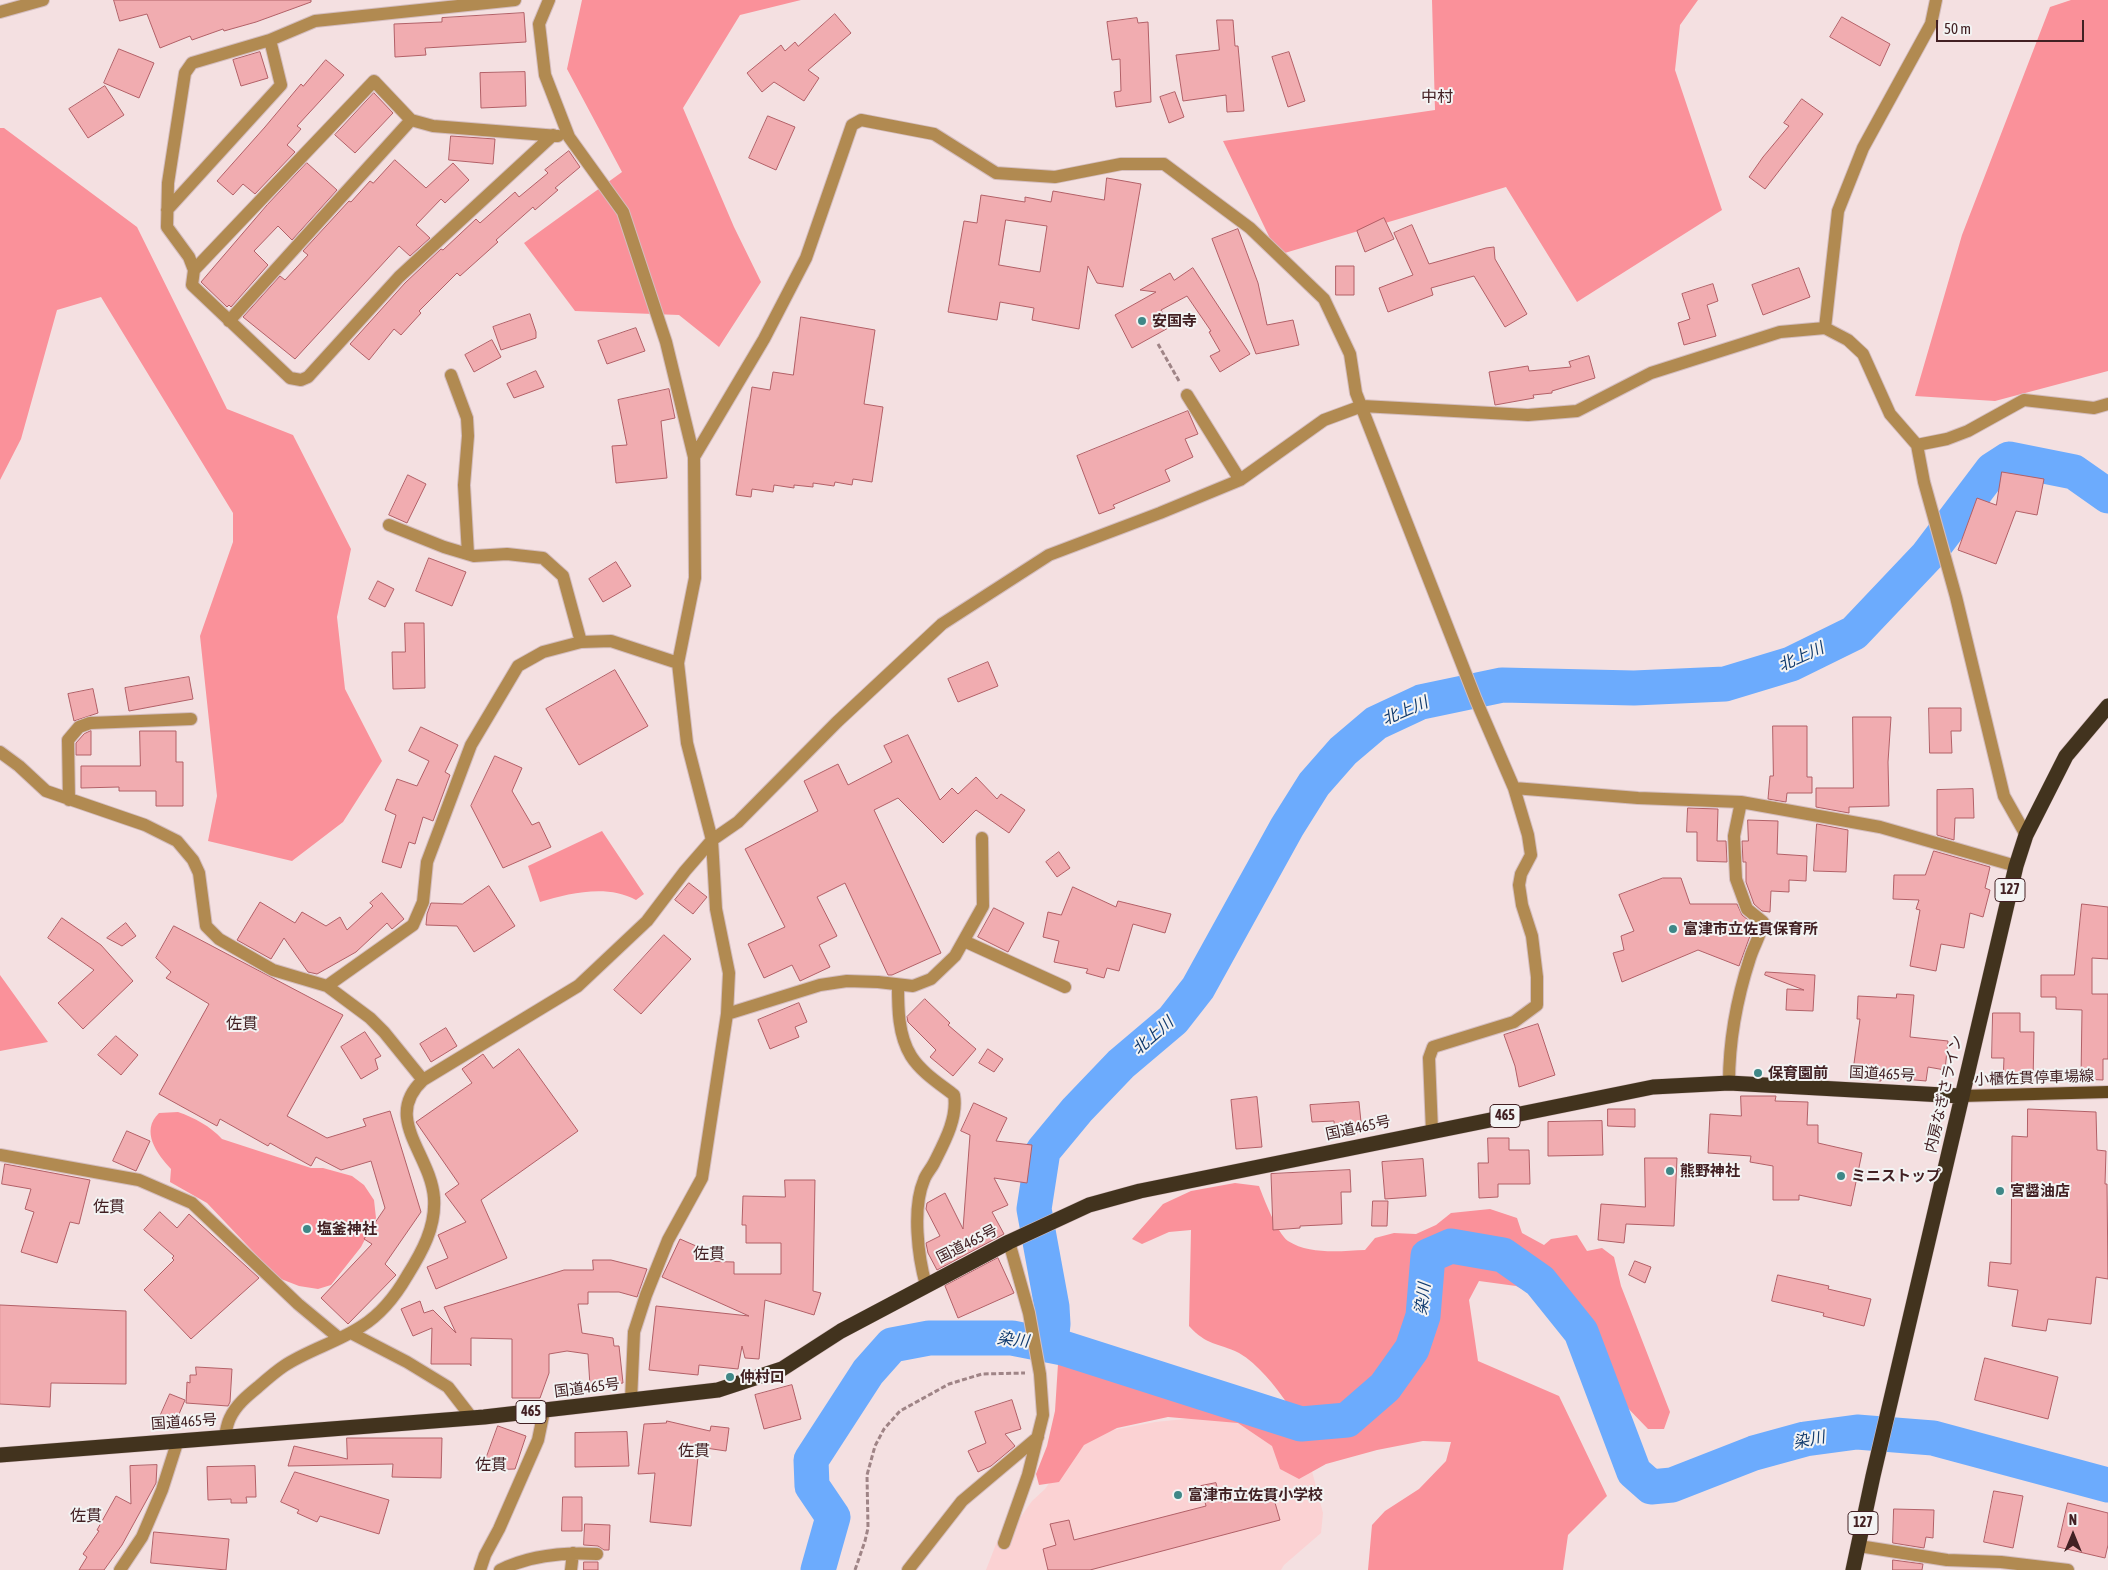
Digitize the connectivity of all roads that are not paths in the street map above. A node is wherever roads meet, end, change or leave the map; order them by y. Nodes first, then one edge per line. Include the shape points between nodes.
1 (43, 0) edge
2 (515, 0) edge
3 (549, 0) edge
4 (1936, 0) edge
5 (0, 12) edge
6 (270, 40) junction
7 (411, 120) junction
8 (553, 136) junction
9 (570, 137) junction
10 (167, 210) junction
11 (194, 270) junction
12 (229, 321) junction
13 (1825, 328) junction
14 (451, 375) dead end
15 (1187, 395) road end
16 (2108, 404) edge
17 (1362, 406) junction
18 (1917, 445) junction
19 (694, 457) junction
20 (1240, 480) junction
21 (389, 525) dead end
22 (468, 554) junction
23 (581, 642) junction
24 (678, 663) junction
25 (2108, 706) edge
26 (190, 719) dead end
27 (0, 752) edge
28 (1514, 788) junction
29 (69, 800) junction
30 (1741, 802) junction
31 (2026, 834) junction
32 (982, 838) dead end
33 (712, 840) junction
34 (2016, 866) junction
35 (964, 941) junction
36 (898, 984) junction
37 (327, 986) junction
38 (1065, 988) dead end
39 (727, 1014) junction
40 (423, 1080) junction
41 (1729, 1083) junction
42 (2108, 1092) edge
43 (1961, 1096) junction
44 (1432, 1130) junction
45 (0, 1155) edge
46 (1009, 1242) junction
47 (926, 1285) junction
48 (351, 1333) junction
49 (338, 1338) junction
50 (631, 1400) junction
51 (544, 1411) junction
52 (472, 1418) junction
53 (225, 1436) junction
54 (1038, 1437) junction
55 (178, 1440) junction
56 (0, 1455) edge
57 (1004, 1543) dead end
58 (1859, 1546) junction
59 (573, 1553) junction
60 (597, 1554) dead end
61 (120, 1570) edge
62 (480, 1570) edge
63 (500, 1570) edge
64 (571, 1570) edge
65 (908, 1570) edge
66 (1854, 1570) edge
67 (2068, 1570) edge

1 - 5 street
2 - 6 street via 315,20
3 - 9 street via 539,24 545,75
4 - 13 street via 1931,24 1863,148 1838,211
6 - 10 street via 281,85
6 - 10 street via 192,63 185,73 168,183
7 - 8 street via 432,126
7 - 11 street via 374,81
7 - 12 street
8 - 9 street
8 - 12 street via 399,277 308,377 301,380 290,378
9 - 19 street via 623,212 666,342
10 - 11 street via 167,227 189,257
11 - 12 street via 192,285
13 - 17 street via 1780,332 1651,372 1577,411 1528,415
13 - 18 street via 1848,340 1863,354 1890,414
14 - 22 street via 467,418 464,485
15 - 20 street
16 - 18 street via 2094,408 2024,400 1968,431
17 - 19 street via 1356,393 1350,354 1324,298 1250,228 1164,164 1121,164 1055,177 996,173 934,134 861,120 852,125 806,258 764,340
17 - 20 street via 1324,420
17 - 28 street via 1476,700
18 - 31 street via 2004,796
19 - 24 street via 695,578
20 - 33 street via 1049,555 942,624 837,722 738,822
21 - 22 street
22 - 23 street via 543,558 563,576
23 - 24 street via 611,641
23 - 37 street via 543,652 518,666 471,745 427,862 423,902 413,925
24 - 33 street via 687,743
25 - 31 highway, 内房なぎさライン / 127 via 2066,756
26 - 29 street via 90,723 79,727 68,740
27 - 29 street via 46,791
28 - 30 street
28 - 44 street via 1531,855 1519,885 1532,936 1537,1006 1514,1022 1433,1047 1429,1058
29 - 37 street via 145,825 177,841 199,872 206,926 219,939 273,970
30 - 34 street via 1880,827
30 - 41 street via 1734,836 1736,879 1747,908 1763,922 1750,958 1732,1031
31 - 34 highway, 内房なぎさライン / 127
32 - 35 street via 983,906
33 - 39 street via 716,908 729,973
33 - 40 street via 647,921 578,986
34 - 43 highway, 内房なぎさライン / 127
35 - 36 street via 955,956 931,979 913,986
35 - 38 street
36 - 39 street via 847,981 820,984
36 - 47 street via 902,1037 911,1057 954,1095 956,1106 954,1119 924,1180 920,1196 918,1241
37 - 40 street via 370,1018
39 - 50 street via 702,1178 668,1240 634,1332
40 - 48 street via 413,1089 405,1115 430,1181 434,1198 433,1221 427,1242 385,1308
41 - 43 highway, 国道465号 / 465
41 - 44 highway, 国道465号 / 465 via 1652,1087
42 - 43 main road, 小櫃佐貫停車場線
43 - 58 highway, 内房なぎさライン / 127
44 - 46 highway, 国道465号 / 465 via 1140,1191 1089,1205
45 - 49 street via 139,1180 192,1203
46 - 47 highway, 国道465号 / 465
46 - 54 street via 1030,1313 1040,1374 1044,1415
47 - 50 highway, 国道465号 / 465 via 841,1331 782,1369 718,1390
48 - 49 street
48 - 52 street via 448,1387
49 - 53 street via 285,1366 242,1400 230,1418
50 - 51 highway, 国道465号 / 465
51 - 52 highway, 国道465号 / 465
51 - 62 street via 538,1440
52 - 53 highway, 国道465号 / 465
53 - 55 highway, 国道465号 / 465
54 - 57 street
54 - 65 street via 962,1501
55 - 56 highway, 国道465号 / 465
55 - 61 street via 162,1490 142,1536
58 - 66 highway, 内房なぎさライン / 127
58 - 67 street via 1947,1560
59 - 60 street
59 - 63 street via 541,1556
59 - 64 street

